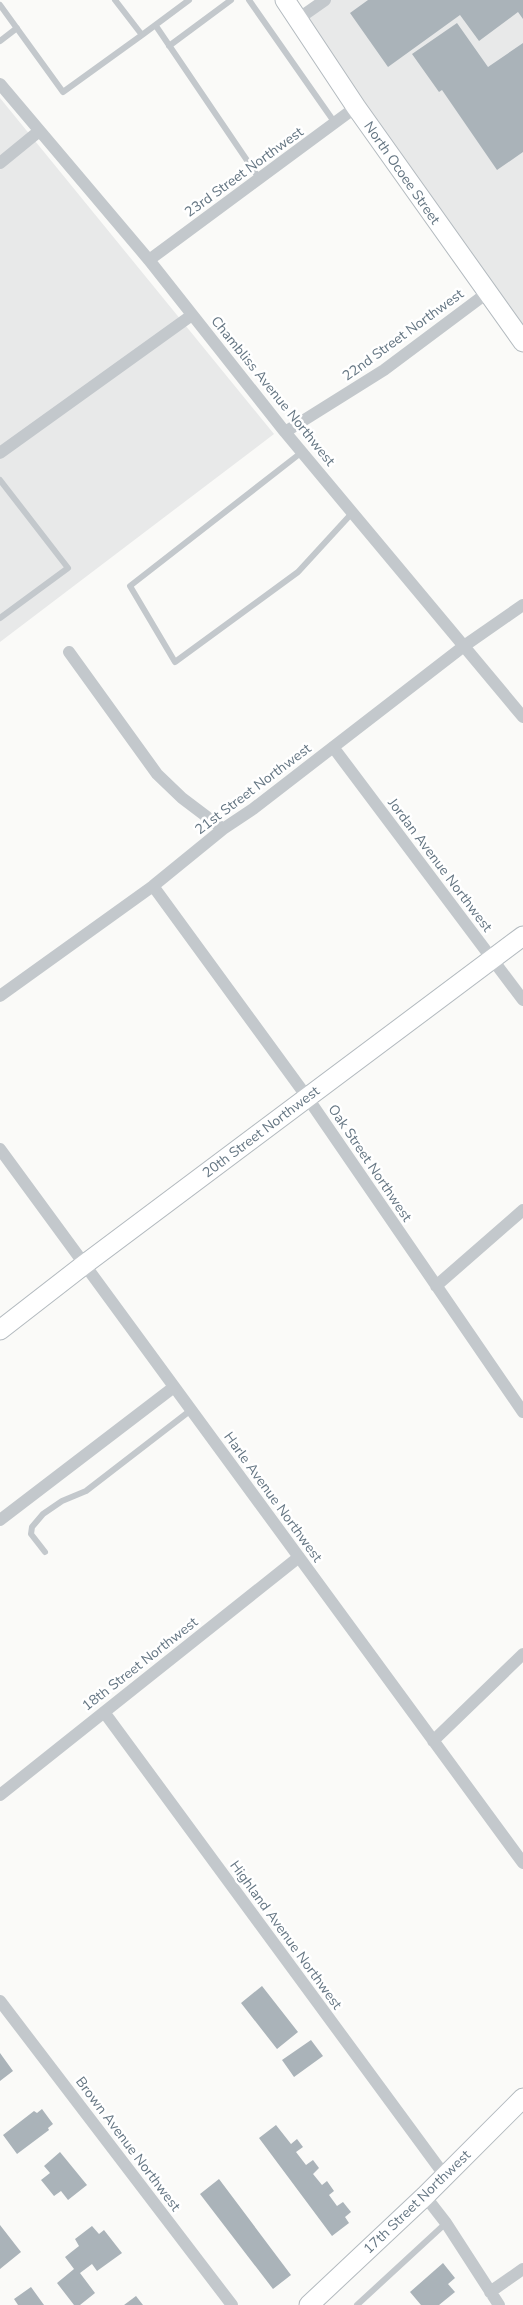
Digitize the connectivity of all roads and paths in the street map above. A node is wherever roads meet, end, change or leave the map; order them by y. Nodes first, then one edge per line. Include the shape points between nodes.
1 (115, 0) edge
2 (189, 0) edge
3 (231, 0) edge
4 (249, 0) edge
5 (285, 0) edge
6 (325, 0) edge
7 (0, 5) edge
8 (298, 19) junction
9 (156, 26) junction
10 (17, 28) junction
11 (142, 35) junction
12 (0, 41) edge
13 (169, 46) junction
14 (0, 84) edge
15 (356, 108) junction
16 (335, 123) junction
17 (38, 132) junction
18 (0, 163) edge
19 (259, 178) junction
20 (148, 260) junction
21 (486, 293) junction
22 (192, 315) junction
23 (523, 342) edge
24 (285, 432) junction
25 (302, 452) junction
26 (0, 453) edge
27 (0, 480) edge
28 (352, 512) junction
29 (523, 605) edge
30 (0, 618) edge
31 (464, 646) junction
32 (69, 652) dead end
33 (523, 717) edge
34 (333, 747) junction
35 (223, 829) junction
36 (153, 886) junction
37 (523, 936) edge
38 (492, 959) junction
39 (0, 996) edge
40 (523, 1000) edge
41 (307, 1097) junction
42 (0, 1149) edge
43 (523, 1210) edge
44 (85, 1264) junction
45 (436, 1286) junction
46 (0, 1330) edge
47 (174, 1387) junction
48 (191, 1410) junction
49 (523, 1412) edge
50 (0, 1520) edge
51 (44, 1552) dead end
52 (299, 1558) junction
53 (523, 1654) edge
54 (104, 1712) junction
55 (433, 1741) junction
56 (0, 1794) edge
57 (523, 1864) edge
58 (0, 2001) edge
59 (523, 2098) edge
60 (445, 2176) junction
61 (425, 2196) junction
62 (446, 2223) junction
63 (523, 2269) edge
64 (490, 2292) junction
65 (232, 2305) edge
66 (309, 2305) edge
67 (358, 2305) edge
68 (499, 2305) edge

1 - 11 lane
2 - 9 lane
3 - 13 lane
4 - 16 lane
5 - 8 street, North Ocoee Street
6 - 8 street
7 - 10 lane
8 - 15 street, North Ocoee Street
9 - 11 lane
9 - 13 lane
10 - 11 lane via 63,92
10 - 12 lane
13 - 19 lane
14 - 17 street, Chambliss Avenue Northwest
15 - 16 street, 23rd Street Northwest
15 - 21 street, North Ocoee Street
16 - 19 street, 23rd Street Northwest
17 - 18 street
17 - 20 street, Chambliss Avenue Northwest
19 - 20 street, 23rd Street Northwest
20 - 22 street, Chambliss Avenue Northwest
21 - 23 street, North Ocoee Street
21 - 24 street, 22nd Street Northwest via 384,370
22 - 24 street, Chambliss Avenue Northwest
22 - 26 street
24 - 25 street, Chambliss Avenue Northwest
25 - 28 street, Chambliss Avenue Northwest
25 - 28 lane via 130,586 175,662 298,572
27 - 30 lane via 68,568
28 - 31 street, Chambliss Avenue Northwest
29 - 31 street, 21st Street Northwest
31 - 33 street, Chambliss Avenue Northwest
31 - 34 street, 21st Street Northwest
32 - 35 street via 157,774
34 - 35 street, 21st Street Northwest
34 - 38 street, Jordan Avenue Northwest
35 - 36 street, 21st Street Northwest
36 - 39 street, 21st Street Northwest
36 - 41 street, Oak Street Northwest
37 - 38 street, 20th Street Northwest
38 - 40 street, Jordan Avenue Northwest
38 - 41 street, 20th Street Northwest
41 - 44 street, 20th Street Northwest
41 - 45 street, Oak Street Northwest
42 - 44 street, Harle Avenue Northwest
43 - 45 street
44 - 46 street, 20th Street Northwest
44 - 47 street, Harle Avenue Northwest
45 - 49 street, Oak Street Northwest
47 - 48 street, Harle Avenue Northwest
47 - 50 street
48 - 51 lane via 86,1491 62,1501 43,1514 32,1527 31,1534
48 - 52 street, Harle Avenue Northwest
52 - 54 street, 18th Street Northwest
52 - 55 street, Harle Avenue Northwest
53 - 55 street
54 - 56 street, 18th Street Northwest
54 - 60 street, Highland Avenue Northwest
55 - 57 street, Harle Avenue Northwest
58 - 65 street, Brown Avenue Northwest
59 - 60 street, 17th Street Northwest
60 - 61 street, 17th Street Northwest
61 - 62 street
61 - 66 street, 17th Street Northwest
62 - 64 street
62 - 67 lane
63 - 64 street
64 - 68 street

